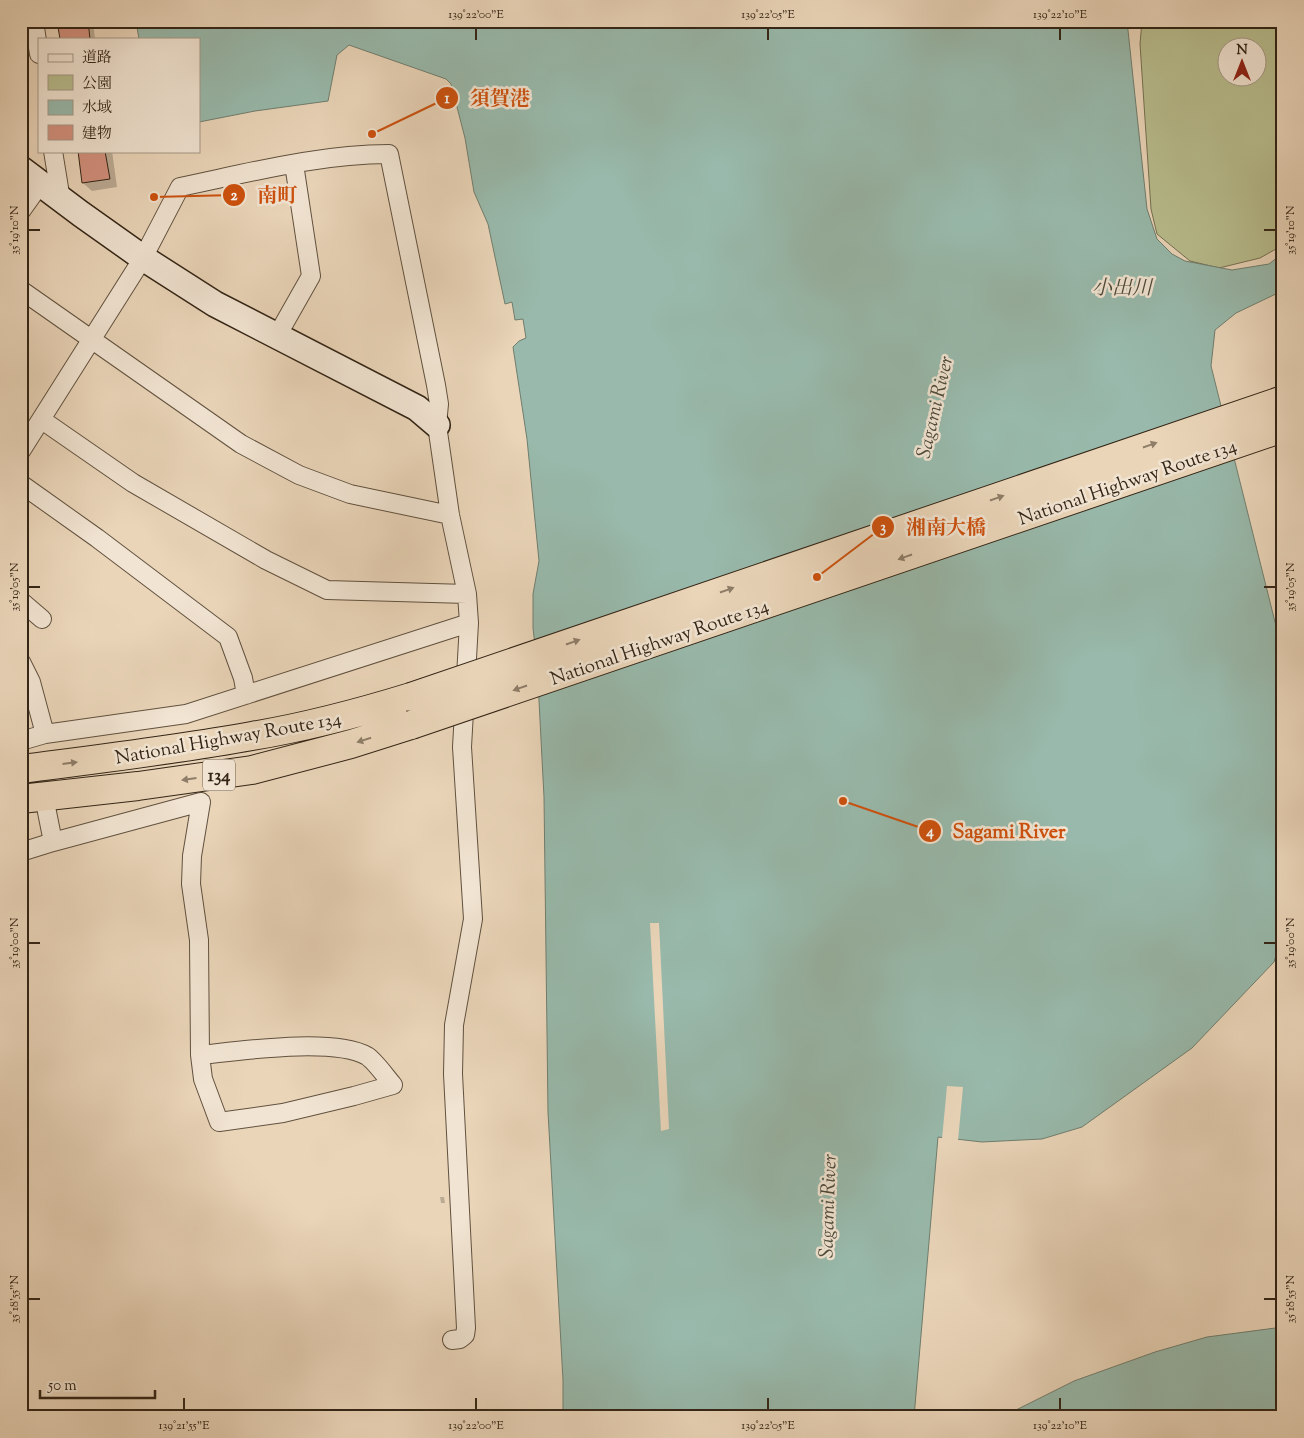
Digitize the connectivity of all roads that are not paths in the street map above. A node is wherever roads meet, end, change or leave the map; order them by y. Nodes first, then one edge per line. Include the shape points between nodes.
1 (34, 21) edge
2 (38, 47) edge
3 (53, 152) edge
4 (294, 164) junction
5 (31, 176) edge
6 (60, 200) junction
7 (21, 211) edge
8 (143, 258) junction
9 (21, 290) edge
10 (277, 336) junction
11 (91, 338) junction
12 (1283, 400) edge
13 (42, 420) junction
14 (437, 426) junction
15 (1283, 428) edge
16 (21, 451) edge
17 (21, 484) edge
18 (450, 514) junction
19 (467, 594) junction
20 (21, 602) edge
21 (42, 619) dead end
22 (469, 623) junction
23 (21, 662) edge
24 (246, 695) junction
25 (45, 734) junction
26 (21, 740) edge
27 (21, 769) edge
28 (33, 798) edge
29 (53, 842) junction
30 (21, 852) edge
31 (200, 1055) junction
32 (452, 1340) dead end

1 - 2 street
3 - 6 street
4 - 8 street via 180,187
4 - 10 street via 310,276
4 - 14 street via 389,154 436,385 439,404
5 - 6 street
5 - 7 street
6 - 8 street
8 - 10 street via 215,304
8 - 11 street
9 - 11 street
10 - 14 street via 417,408
11 - 13 street
11 - 18 street via 241,444 298,475 350,494
27 -> 12 highway, National Highway Route 134 / 134, bridge via 253,736 411,698
13 - 16 street
13 - 19 street via 133,483 266,560 327,590
14 - 18 street
15 -> 28 highway, National Highway Route 134 / 134, bridge via 351,744 252,770
17 - 24 street via 228,637
18 - 19 street
19 - 22 street
20 - 21 street
22 - 24 street
22 - 32 street via 462,747 473,919 454,1024 453,1074 466,1328 465,1335
23 - 25 street via 31,682
24 - 25 street via 186,714
25 - 26 street
28 - 29 street
29 - 30 street
29 - 31 street via 201,802 191,884 199,940
31 - 31 street via 203,1080 220,1122 283,1113 393,1085 368,1057 340,1048 288,1047

